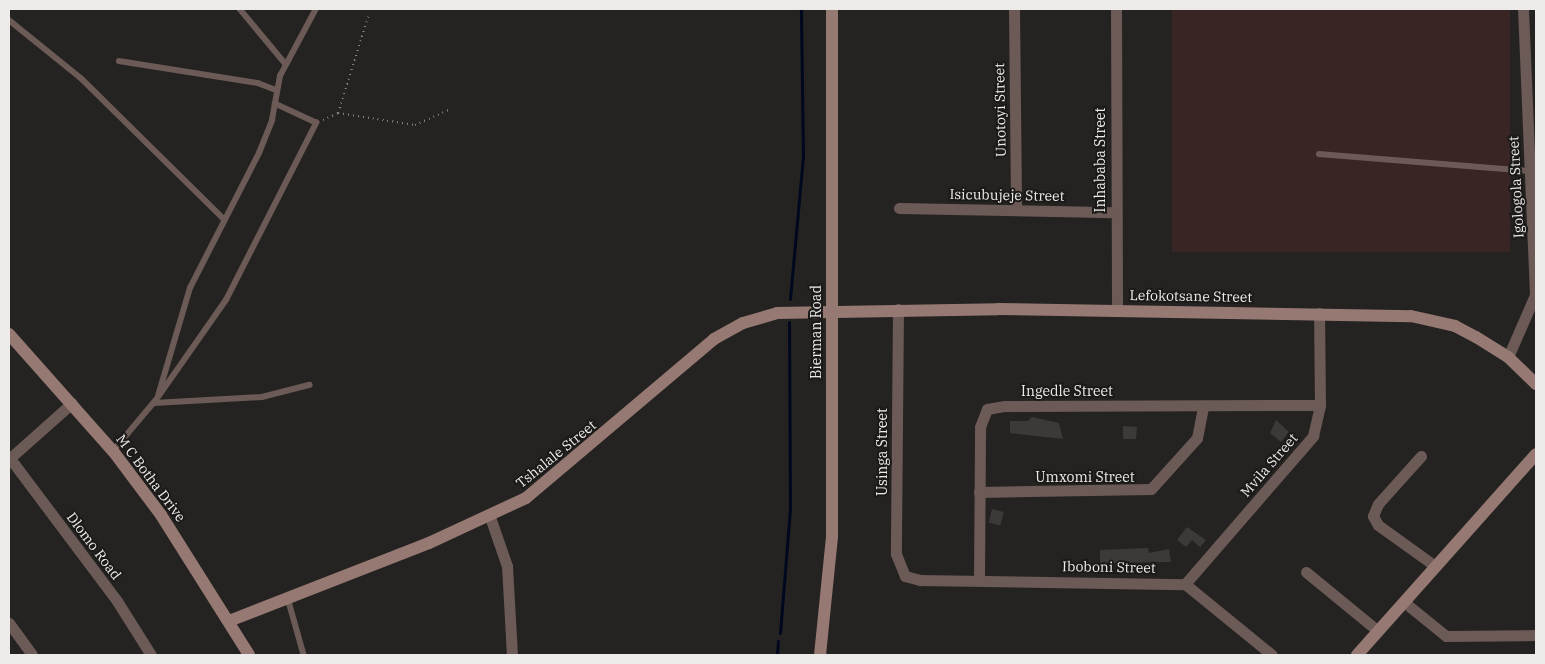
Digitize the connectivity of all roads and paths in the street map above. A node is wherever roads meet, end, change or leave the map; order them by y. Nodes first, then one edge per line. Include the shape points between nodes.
1 (240, 9) edge
2 (316, 9) edge
3 (825, 9) edge
4 (832, 9) edge
5 (1014, 9) edge
6 (1116, 9) edge
7 (1523, 9) edge
8 (368, 17) dead end
9 (9, 20) edge
10 (119, 61) dead end
11 (285, 63) junction
12 (276, 90) junction
13 (275, 104) junction
14 (449, 110) dead end
15 (338, 113) junction
16 (316, 123) junction
17 (1319, 154) dead end
18 (1530, 171) junction
19 (899, 208) dead end
20 (1016, 210) junction
21 (1114, 212) junction
22 (224, 219) junction
23 (898, 309) junction
24 (828, 310) junction
25 (1117, 310) junction
26 (1319, 313) junction
27 (9, 334) edge
28 (1508, 357) junction
29 (1536, 384) edge
30 (309, 385) dead end
31 (155, 401) junction
32 (72, 403) junction
33 (1320, 405) junction
34 (1203, 407) junction
35 (113, 451) junction
36 (1536, 454) edge
37 (1421, 456) dead end
38 (9, 458) edge
39 (979, 492) junction
40 (490, 517) junction
41 (1435, 566) junction
42 (1306, 572) dead end
43 (920, 580) joint
44 (980, 580) junction
45 (1185, 584) junction
46 (288, 598) junction
47 (1404, 602) junction
48 (230, 620) junction
49 (9, 623) edge
50 (1378, 631) junction
51 (1536, 635) edge
52 (32, 655) edge
53 (151, 655) edge
54 (249, 655) edge
55 (304, 655) edge
56 (512, 655) edge
57 (814, 655) edge
58 (820, 655) edge
59 (1272, 655) edge
60 (1357, 655) edge

1 - 11 lane
2 - 11 lane
3 - 24 street, Bierman Road
4 - 24 street, Bierman Road
5 - 20 street, Unotoyi Street
6 - 21 street, Inhababa Street
7 - 18 street, Igologola Street
8 - 15 path
9 - 22 lane via 81,78
10 - 12 lane via 258,83
11 - 12 lane
12 - 13 lane
13 - 16 lane
13 - 22 lane via 259,153
14 - 15 path via 415,125
15 - 16 path
16 - 31 lane via 226,300
17 - 18 lane
18 - 28 street, Igologola Street via 1535,295
19 - 20 street, Isicubujeje Street
20 - 21 street, Isicubujeje Street
21 - 25 street, Inhababa Street
22 - 31 lane via 190,288
23 - 24 street, Lefokotsane Street
23 - 25 street, Lefokotsane Street
23 - 43 street, Usinga Street via 897,564 905,576
24 - 40 street, Tshalale Street via 777,313 732,328 697,353 540,489
24 - 57 street, Bierman Road via 825,548
24 - 58 street, Bierman Road via 832,537
25 - 26 street, Lefokotsane Street
26 - 28 street, Lefokotsane Street via 1433,319 1455,326
26 - 33 street, Mvila Street
27 - 32 street, M C Botha Drive
28 - 29 street, Lefokotsane Street
30 - 31 lane via 262,397
31 - 35 lane
32 - 35 street, M C Botha Drive
32 - 38 street
33 - 34 street, Ingedle Street
33 - 45 street, Mvila Street via 1317,428 1306,446
34 - 39 street, Umxomi Street via 1196,438 1151,489
34 - 39 street, Ingedle Street via 991,407 984,414 980,427
35 - 48 street, M C Botha Drive via 161,514
36 - 41 street
37 - 41 street via 1378,504 1373,516 1378,525
38 - 53 street, Dlomo Road via 117,601
39 - 44 street, Ingedle Street
40 - 46 street, Tshalale Street
40 - 56 street via 507,566
41 - 47 street
42 - 50 street
43 - 44 street, Iboboni Street
44 - 45 street, Iboboni Street
45 - 59 street
46 - 48 street, Tshalale Street
46 - 55 lane
47 - 50 street
47 - 51 street via 1446,636
48 - 54 street, M C Botha Drive
49 - 52 street
50 - 60 street

